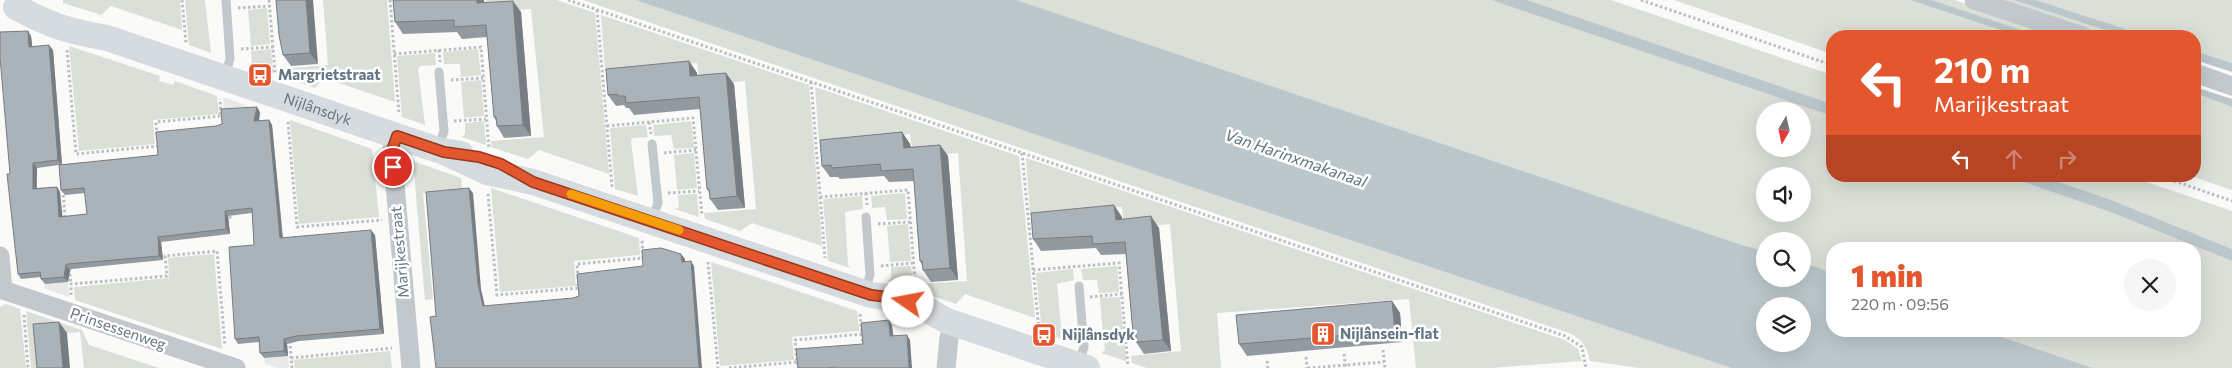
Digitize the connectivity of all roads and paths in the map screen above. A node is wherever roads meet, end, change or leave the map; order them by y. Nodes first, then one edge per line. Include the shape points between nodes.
1 (182, 0) edge
2 (269, 0) edge
3 (390, 0) edge
4 (568, 0) edge
5 (1641, 0) edge
6 (1974, 0) edge
7 (9, 3) edge
8 (226, 5) edge
9 (270, 6) junction
10 (597, 10) junction
11 (2065, 30) edge
12 (66, 45) dead end
13 (273, 47) junction
14 (186, 48) dead end
15 (230, 50) junction
16 (394, 54) junction
17 (1826, 63) edge
18 (2201, 75) edge
19 (439, 76) joint
20 (274, 78) dead end
21 (483, 78) junction
22 (811, 82) junction
23 (223, 85) junction
24 (2232, 86) edge
25 (289, 115) dead end
26 (222, 116) junction
27 (486, 119) junction
28 (443, 122) junction
29 (222, 126) edge
30 (607, 126) junction
31 (398, 128) junction
32 (652, 144) dead end
33 (158, 146) junction
34 (489, 149) dead end
35 (696, 150) junction
36 (441, 151) junction
37 (1022, 153) junction
38 (653, 154) junction
39 (158, 155) edge
40 (2177, 182) edge
41 (62, 184) edge
42 (699, 191) junction
43 (613, 192) dead end
44 (488, 193) dead end
45 (657, 194) junction
46 (820, 197) junction
47 (2232, 201) edge
48 (230, 210) edge
49 (398, 218) junction
50 (75, 219) edge
51 (230, 219) edge
52 (866, 221) joint
53 (700, 222) dead end
54 (910, 222) junction
55 (647, 228) junction
56 (0, 256) edge
57 (709, 257) dead end
58 (643, 258) junction
59 (913, 263) junction
60 (826, 264) dead end
61 (69, 266) edge
62 (869, 267) junction
63 (644, 268) edge
64 (1033, 270) junction
65 (71, 284) junction
66 (1079, 286) dead end
67 (578, 288) junction
68 (2, 289) edge
69 (915, 290) dead end
70 (1122, 294) junction
71 (579, 297) edge
72 (1080, 298) junction
73 (865, 299) junction
74 (71, 301) dead end
75 (23, 310) dead end
76 (950, 322) junction
77 (862, 334) junction
78 (1126, 334) junction
79 (1039, 336) dead end
80 (289, 338) edge
81 (1083, 339) junction
82 (409, 347) junction
83 (1383, 350) edge
84 (864, 351) edge
85 (1344, 354) dead end
86 (1306, 357) edge
87 (291, 358) junction
88 (1267, 361) dead end
89 (797, 362) junction
90 (1384, 362) junction
91 (228, 366) edge
92 (1128, 366) dead end
93 (1346, 366) edge
94 (1083, 367) edge
95 (28, 368) edge
96 (292, 368) edge
97 (411, 368) edge
98 (718, 368) edge
99 (729, 368) edge
100 (798, 368) edge
101 (946, 368) edge
102 (1268, 368) edge
103 (1308, 368) edge
104 (1385, 368) edge
105 (1586, 368) edge

1 - 14 path
2 - 9 path
3 - 16 path
4 - 10 path
5 - 17 path
6 - 11 street
7 - 23 street, Nijlânsdyk via 63,17
8 - 9 path
8 - 15 lane
9 - 13 path
10 - 22 path
10 - 30 path
12 - 33 path via 76,154
13 - 15 path
13 - 20 path
15 - 23 lane
16 - 21 path via 480,46
16 - 31 path
18 - 24 street
19 - 21 path
19 - 28 lane
21 - 27 path
22 - 37 path
22 - 46 path
23 - 26 path
23 - 31 street, Nijlânsdyk
25 - 49 path via 296,227
26 - 29 path
26 - 33 path via 156,122
27 - 28 path
27 - 34 path
28 - 36 lane
30 - 35 path via 693,118
30 - 43 path
31 - 36 street, Nijlânsdyk
31 - 49 street, Marijkestraat via 392,150
32 - 38 lane
33 - 39 path
35 - 38 path
35 - 42 path
36 - 55 street, Nijlânsdyk via 501,164 533,182
37 - 64 path
37 - 105 path via 1565,336 1582,347
38 - 45 lane
40 - 47 path
41 - 50 path via 65,220
42 - 45 path
42 - 53 path
44 - 67 path via 497,295
45 - 55 lane via 658,203
46 - 54 path via 908,190
46 - 60 path
48 - 51 path
49 - 82 street, Marijkestraat
52 - 54 path
52 - 62 lane
54 - 59 path
55 - 58 path
55 - 73 street, Nijlânsdyk
56 - 68 street
57 - 98 path
58 - 63 path
58 - 67 path via 576,264
59 - 62 path
59 - 69 path
61 - 65 path
62 - 73 lane
64 - 70 path via 1119,263
64 - 79 path
65 - 74 path
65 - 91 path via 167,276 165,256 216,251
66 - 72 lane
67 - 71 path
68 - 91 street, Prinsessenweg
70 - 72 path
70 - 78 path
72 - 81 lane
73 - 76 street, Nijlânsdyk via 897,298
73 - 77 path
75 - 95 path
76 - 94 street, Nijlânsdyk
76 - 101 street
77 - 84 path
77 - 89 path via 795,340
78 - 81 path
78 - 92 path
80 - 87 path
81 - 94 lane
82 - 87 path
82 - 97 street, Marijkestraat
83 - 90 path
85 - 93 path
86 - 103 path
87 - 96 path
88 - 102 path
89 - 99 path
89 - 100 path
90 - 93 path
90 - 104 path
93 - 103 path

